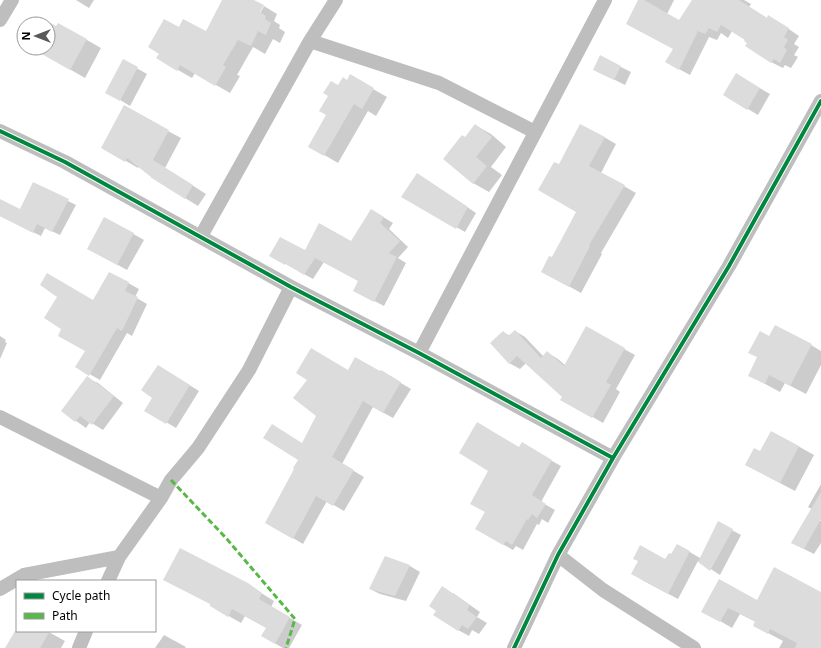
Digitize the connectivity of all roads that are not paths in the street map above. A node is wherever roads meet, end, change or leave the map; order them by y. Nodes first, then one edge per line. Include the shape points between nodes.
1 (12, 0) edge
2 (336, 0) edge
3 (605, 0) edge
4 (0, 20) edge
5 (310, 41) junction
6 (821, 101) edge
7 (0, 132) edge
8 (535, 132) junction
9 (201, 236) junction
10 (291, 287) junction
11 (419, 353) junction
12 (0, 417) edge
13 (613, 458) junction
14 (161, 498) junction
15 (558, 555) junction
16 (119, 557) junction
17 (108, 580) edge
18 (0, 589) edge
19 (86, 632) edge
20 (79, 648) edge
21 (514, 648) edge
22 (694, 648) edge

1 - 4 street
2 - 5 street
3 - 8 street
5 - 8 street via 439,83
5 - 9 street
6 - 13 street via 729,266
7 - 9 street via 65,162
8 - 11 street
9 - 10 street
10 - 11 street
10 - 14 street via 249,370 198,448 171,480
11 - 13 street
12 - 14 street
13 - 15 street
14 - 16 street
15 - 21 street
15 - 22 street via 603,590
16 - 17 street
16 - 18 street via 24,575
19 - 20 street

